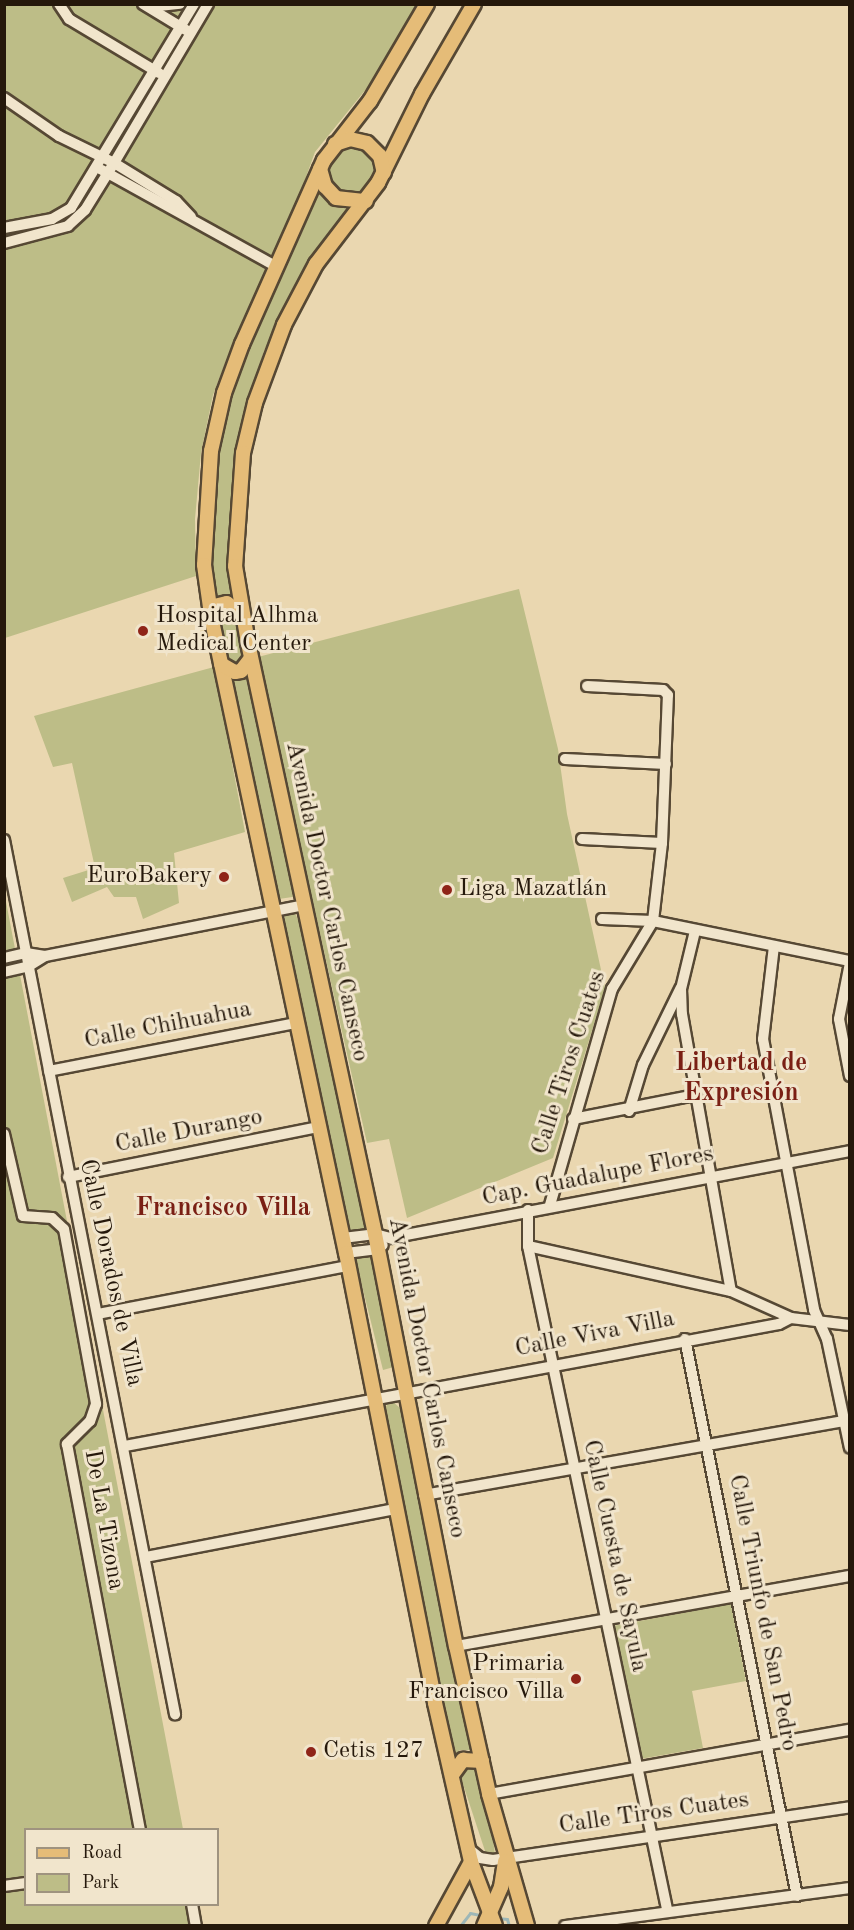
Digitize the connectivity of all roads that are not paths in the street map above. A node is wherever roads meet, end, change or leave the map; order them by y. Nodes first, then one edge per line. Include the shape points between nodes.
1 (60, 4) edge
2 (180, 4) edge
3 (194, 4) edge
4 (208, 4) edge
5 (427, 4) edge
6 (474, 4) edge
7 (145, 6) edge
8 (181, 27) junction
9 (191, 33) junction
10 (154, 70) junction
11 (165, 76) junction
12 (4, 98) edge
13 (334, 145) junction
14 (98, 160) junction
15 (114, 164) junction
16 (320, 169) junction
17 (384, 173) junction
18 (108, 174) junction
19 (366, 201) junction
20 (71, 208) junction
21 (79, 217) junction
22 (191, 217) junction
23 (4, 228) edge
24 (4, 243) edge
25 (277, 267) junction
26 (210, 607) junction
27 (242, 615) junction
28 (251, 658) junction
29 (221, 664) junction
30 (587, 686) dead end
31 (565, 759) dead end
32 (666, 764) junction
33 (582, 839) dead end
34 (4, 840) edge
35 (662, 843) junction
36 (304, 904) junction
37 (272, 910) junction
38 (602, 919) dead end
39 (653, 921) junction
40 (695, 931) junction
41 (774, 946) junction
42 (26, 953) junction
43 (45, 956) junction
44 (4, 958) edge
45 (849, 962) edge
46 (29, 966) junction
47 (4, 972) edge
48 (681, 989) junction
49 (295, 1023) junction
50 (49, 1071) junction
51 (849, 1076) edge
52 (695, 1095) junction
53 (629, 1111) junction
54 (573, 1119) junction
55 (319, 1127) junction
56 (4, 1134) edge
57 (849, 1151) edge
58 (787, 1163) junction
59 (713, 1176) junction
60 (68, 1177) junction
61 (550, 1205) junction
62 (528, 1210) junction
63 (375, 1234) junction
64 (343, 1238) junction
65 (390, 1238) junction
66 (528, 1246) junction
67 (378, 1250) junction
68 (347, 1260) junction
69 (731, 1292) junction
70 (99, 1314) junction
71 (791, 1318) junction
72 (819, 1321) junction
73 (849, 1325) edge
74 (685, 1339) junction
75 (552, 1364) junction
76 (406, 1392) junction
77 (375, 1398) junction
78 (847, 1421) edge
79 (125, 1446) junction
80 (707, 1446) junction
81 (849, 1448) edge
82 (574, 1469) junction
83 (424, 1495) junction
84 (395, 1509) junction
85 (146, 1557) junction
86 (849, 1576) edge
87 (737, 1596) junction
88 (606, 1619) junction
89 (456, 1646) junction
90 (175, 1714) dead end
91 (849, 1730) edge
92 (767, 1744) junction
93 (482, 1761) junction
94 (637, 1768) junction
95 (452, 1775) junction
96 (489, 1794) junction
97 (849, 1807) edge
98 (782, 1818) junction
99 (140, 1828) edge
100 (652, 1837) junction
101 (470, 1856) junction
102 (505, 1856) junction
103 (24, 1883) edge
104 (4, 1886) edge
105 (849, 1888) edge
106 (797, 1896) junction
107 (192, 1906) edge
108 (667, 1909) junction
109 (491, 1921) edge
110 (526, 1922) edge
111 (196, 1926) edge
112 (436, 1926) edge
113 (565, 1926) edge

1 - 10 street via 69,19
2 - 7 street
3 - 8 street
4 - 9 street
5 - 13 main road via 370,101
6 - 17 main road, Avenida Doctor Carlos Canseco via 422,94
7 - 8 street
8 - 9 street
8 - 10 street
9 - 11 street
10 - 11 street
10 - 14 street
11 - 15 street
12 - 14 street
13 - 16 main road
13 - 17 main road via 350,139 368,143 380,156
14 - 15 street
14 - 18 street
14 - 20 street
15 - 18 street
15 - 22 street via 176,201
16 - 19 main road via 325,186 336,198
16 - 25 main road
17 - 19 main road, Avenida Doctor Carlos Canseco
18 - 21 street
18 - 22 street via 172,211
19 - 27 main road, Avenida Doctor Carlos Canseco via 331,242 300,292 255,403 243,453 236,520 237,588
20 - 21 street
20 - 23 street via 52,219
21 - 24 street via 57,231
22 - 25 street
25 - 26 main road via 232,371 211,451 203,537
26 - 27 main road via 227,603
26 - 29 main road
27 - 28 main road, Avenida Doctor Carlos Canseco
28 - 29 main road via 241,671
28 - 36 main road, Avenida Doctor Carlos Canseco
29 - 37 main road
30 - 32 street, Calle Tiros Cuates via 666,692
31 - 32 street
32 - 35 street, Calle Tiros Cuates
33 - 35 street
34 - 42 street, Calle Dorados de Villa
35 - 39 street, Calle Tiros Cuates
36 - 37 street
36 - 63 main road, Avenida Doctor Carlos Canseco
37 - 43 street
37 - 49 main road
38 - 39 street
39 - 40 street
39 - 54 street, Calle Tiros Cuates via 612,989
40 - 41 street
40 - 48 street
41 - 45 street
41 - 58 street via 763,1039
42 - 43 street
42 - 44 street
42 - 46 street, Calle Dorados de Villa
43 - 46 street
45 - 51 street via 839,1019
46 - 47 street
46 - 50 street, Calle Dorados de Villa
48 - 52 street
48 - 53 street via 643,1065
49 - 50 street, Calle Chihuahua
49 - 55 main road
50 - 60 street, Calle Dorados de Villa
52 - 53 street
52 - 59 street
53 - 54 street
54 - 61 street, Calle Tiros Cuates
55 - 60 street, Calle Durango
55 - 64 main road
56 - 99 street, De La Tizona via 23,1216 31,1220 52,1218 64,1229 96,1404 90,1421 67,1444
57 - 58 street, Cap. Guadalupe Flores
58 - 59 street, Cap. Guadalupe Flores
58 - 72 street
59 - 61 street, Cap. Guadalupe Flores
59 - 69 street
60 - 70 street, Calle Dorados de Villa
61 - 62 street, Cap. Guadalupe Flores
62 - 65 street, Cap. Guadalupe Flores
62 - 66 street, Calle Cuesta de Sayula
63 - 64 street
63 - 65 street, Cap. Guadalupe Flores
63 - 67 main road, Avenida Doctor Carlos Canseco
64 - 68 main road
65 - 67 street
66 - 69 street
66 - 75 street, Calle Cuesta de Sayula
67 - 68 street
67 - 76 main road, Avenida Doctor Carlos Canseco
68 - 70 street
68 - 77 main road
69 - 71 street
70 - 79 street, Calle Dorados de Villa
71 - 72 street
71 - 74 street, Calle Viva Villa via 779,1324
72 - 73 street
72 - 78 street
74 - 75 street, Calle Viva Villa
74 - 80 street, Calle Triunfo de San Pedro
75 - 76 street, Calle Viva Villa
75 - 82 street, Calle Cuesta de Sayula
76 - 77 street, Calle Viva Villa
76 - 83 main road, Avenida Doctor Carlos Canseco
77 - 79 street
77 - 84 main road
78 - 80 street
78 - 81 street
79 - 85 street, Calle Dorados de Villa
80 - 82 street
80 - 87 street, Calle Triunfo de San Pedro
82 - 83 street
82 - 88 street, Calle Cuesta de Sayula
83 - 89 main road, Avenida Doctor Carlos Canseco
84 - 85 street
84 - 95 main road
85 - 90 street, Calle Dorados de Villa
86 - 87 street
87 - 88 street
87 - 92 street, Calle Triunfo de San Pedro
88 - 89 street
88 - 94 street, Calle Cuesta de Sayula
89 - 93 main road, Avenida Doctor Carlos Canseco
91 - 92 street
92 - 94 street
92 - 98 street, Calle Triunfo de San Pedro
93 - 95 main road via 463,1760
93 - 96 main road, Avenida Doctor Carlos Canseco
94 - 96 street
94 - 100 street, Calle Cuesta de Sayula
95 - 101 main road
96 - 102 main road, Avenida Doctor Carlos Canseco
97 - 98 street, Calle Tiros Cuates
98 - 100 street, Calle Tiros Cuates
98 - 106 street, Calle Triunfo de San Pedro
100 - 102 street, Calle Tiros Cuates
100 - 108 street, Calle Cuesta de Sayula
101 - 102 street, Calle Tiros Cuates via 486,1861
101 - 109 main road
101 - 112 main road
102 - 109 main road
102 - 110 main road, Avenida Doctor Carlos Canseco
103 - 104 street
105 - 106 street
106 - 108 street
107 - 111 street
108 - 113 street

